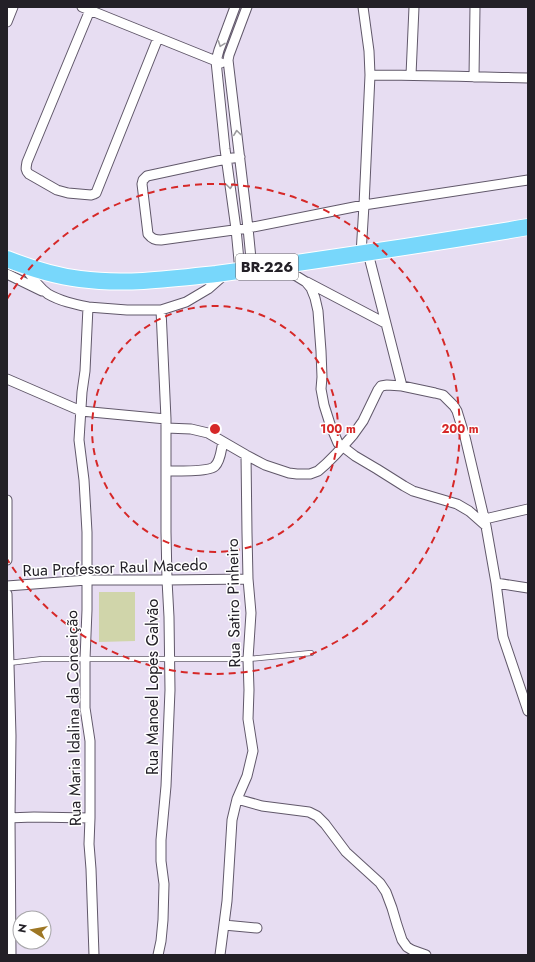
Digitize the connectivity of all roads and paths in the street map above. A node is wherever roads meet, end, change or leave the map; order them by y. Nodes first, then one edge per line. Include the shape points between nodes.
1 (13, 7) edge
2 (235, 7) edge
3 (247, 7) edge
4 (364, 7) edge
5 (414, 7) edge
6 (475, 7) edge
7 (86, 8) edge
8 (7, 22) edge
9 (158, 38) junction
10 (216, 61) junction
11 (228, 65) junction
12 (370, 75) junction
13 (411, 75) junction
14 (474, 77) junction
15 (528, 78) edge
16 (240, 157) junction
17 (226, 159) junction
18 (528, 180) edge
19 (364, 205) junction
20 (248, 228) junction
21 (528, 228) edge
22 (236, 229) junction
23 (364, 253) junction
24 (7, 259) edge
25 (23, 265) junction
26 (280, 266) junction
27 (240, 271) junction
28 (7, 274) edge
29 (306, 282) junction
30 (47, 293) junction
31 (88, 307) junction
32 (161, 310) junction
33 (385, 323) junction
34 (7, 379) edge
35 (402, 386) junction
36 (81, 411) junction
37 (166, 424) junction
38 (224, 442) junction
39 (343, 447) junction
40 (246, 455) junction
41 (166, 471) junction
42 (7, 500) edge
43 (528, 509) edge
44 (485, 523) junction
45 (7, 560) edge
46 (248, 579) junction
47 (87, 580) junction
48 (167, 580) junction
49 (496, 583) junction
50 (7, 586) edge
51 (528, 588) edge
52 (7, 594) edge
53 (311, 653) dead end
54 (85, 659) junction
55 (170, 659) junction
56 (248, 659) junction
57 (8, 663) edge
58 (528, 711) edge
59 (237, 799) junction
60 (8, 818) edge
61 (90, 818) junction
62 (224, 925) junction
63 (257, 928) dead end
64 (11, 955) edge
65 (94, 955) edge
66 (158, 955) edge
67 (220, 955) edge
68 (426, 955) edge

1 - 8 street
2 -> 10 street
3 - 11 street via 229,55
4 - 12 street
5 - 13 street
6 - 14 street
7 - 9 street
7 - 9 street via 26,168 26,172 57,190 90,195 96,193
9 - 10 street
10 - 11 street
10 - 17 street
16 -> 11 street
12 - 13 street
12 - 19 street
13 - 14 street
14 - 15 street
16 - 17 street
16 - 20 street
17 -> 22 street
17 - 22 street via 147,176 142,184 148,234 154,240 161,240
18 - 19 street
19 - 20 street
19 - 23 street
20 - 22 street
20 - 27 street
21 - 23 highway, BR-226
22 - 27 street
23 - 26 highway, BR-226
23 - 33 street
24 - 25 highway, BR-226
25 - 27 highway, BR-226 via 47,273 106,282 170,279
25 - 30 street
26 - 27 highway, BR-226
26 - 29 street
27 - 32 street via 186,302
28 - 30 street
29 - 33 street
29 - 39 street via 311,288 318,311 324,405 338,442
30 - 31 street via 69,303
31 - 32 street
31 - 36 street, Rua Maria Idalina da Conceição
32 - 37 street, Rua Manoel Lopes Galvão
33 - 35 street
34 - 36 street
35 - 39 street via 381,386 363,421
35 - 44 street via 443,395 454,406 465,437
36 - 37 street
36 - 47 street, Rua Maria Idalina da Conceição via 79,440 87,532
37 - 38 street via 200,430
37 - 41 street, Rua Manoel Lopes Galvão
38 - 40 street
38 - 41 street via 216,466 202,470
39 - 40 street via 318,470 305,475 289,473
39 - 44 street via 404,486 461,506
40 - 46 street, Rua Satiro Pinheiro
41 - 48 street, Rua Manoel Lopes Galvão
42 - 45 street
43 - 44 street
44 - 49 street
46 - 48 street, Rua Professor Raul Macedo
46 - 56 street, Rua Satiro Pinheiro via 251,613
47 - 48 street, Rua Professor Raul Macedo
47 - 50 street, Rua Professor Raul Macedo
47 - 54 street, Rua Maria Idalina da Conceição
48 - 55 street, Rua Manoel Lopes Galvão
49 - 51 street
49 - 58 street via 503,637
52 - 57 street
53 - 56 lane
54 - 55 lane
54 - 57 lane via 42,659
54 - 61 street, Rua Maria Idalina da Conceição via 85,708 90,741
55 - 56 lane
55 - 66 street, Rua Manoel Lopes Galvão via 168,760 161,840 163,920
56 - 59 street, Rua Satiro Pinheiro via 248,719 252,751 247,776
57 - 60 street via 11,736
59 - 62 street via 232,820
59 - 68 street via 262,806 296,809 317,816 346,852 380,883 386,892 402,940 407,947
60 - 61 street
60 - 64 street
61 - 65 street, Rua Maria Idalina da Conceição
62 - 63 street
62 - 67 street

